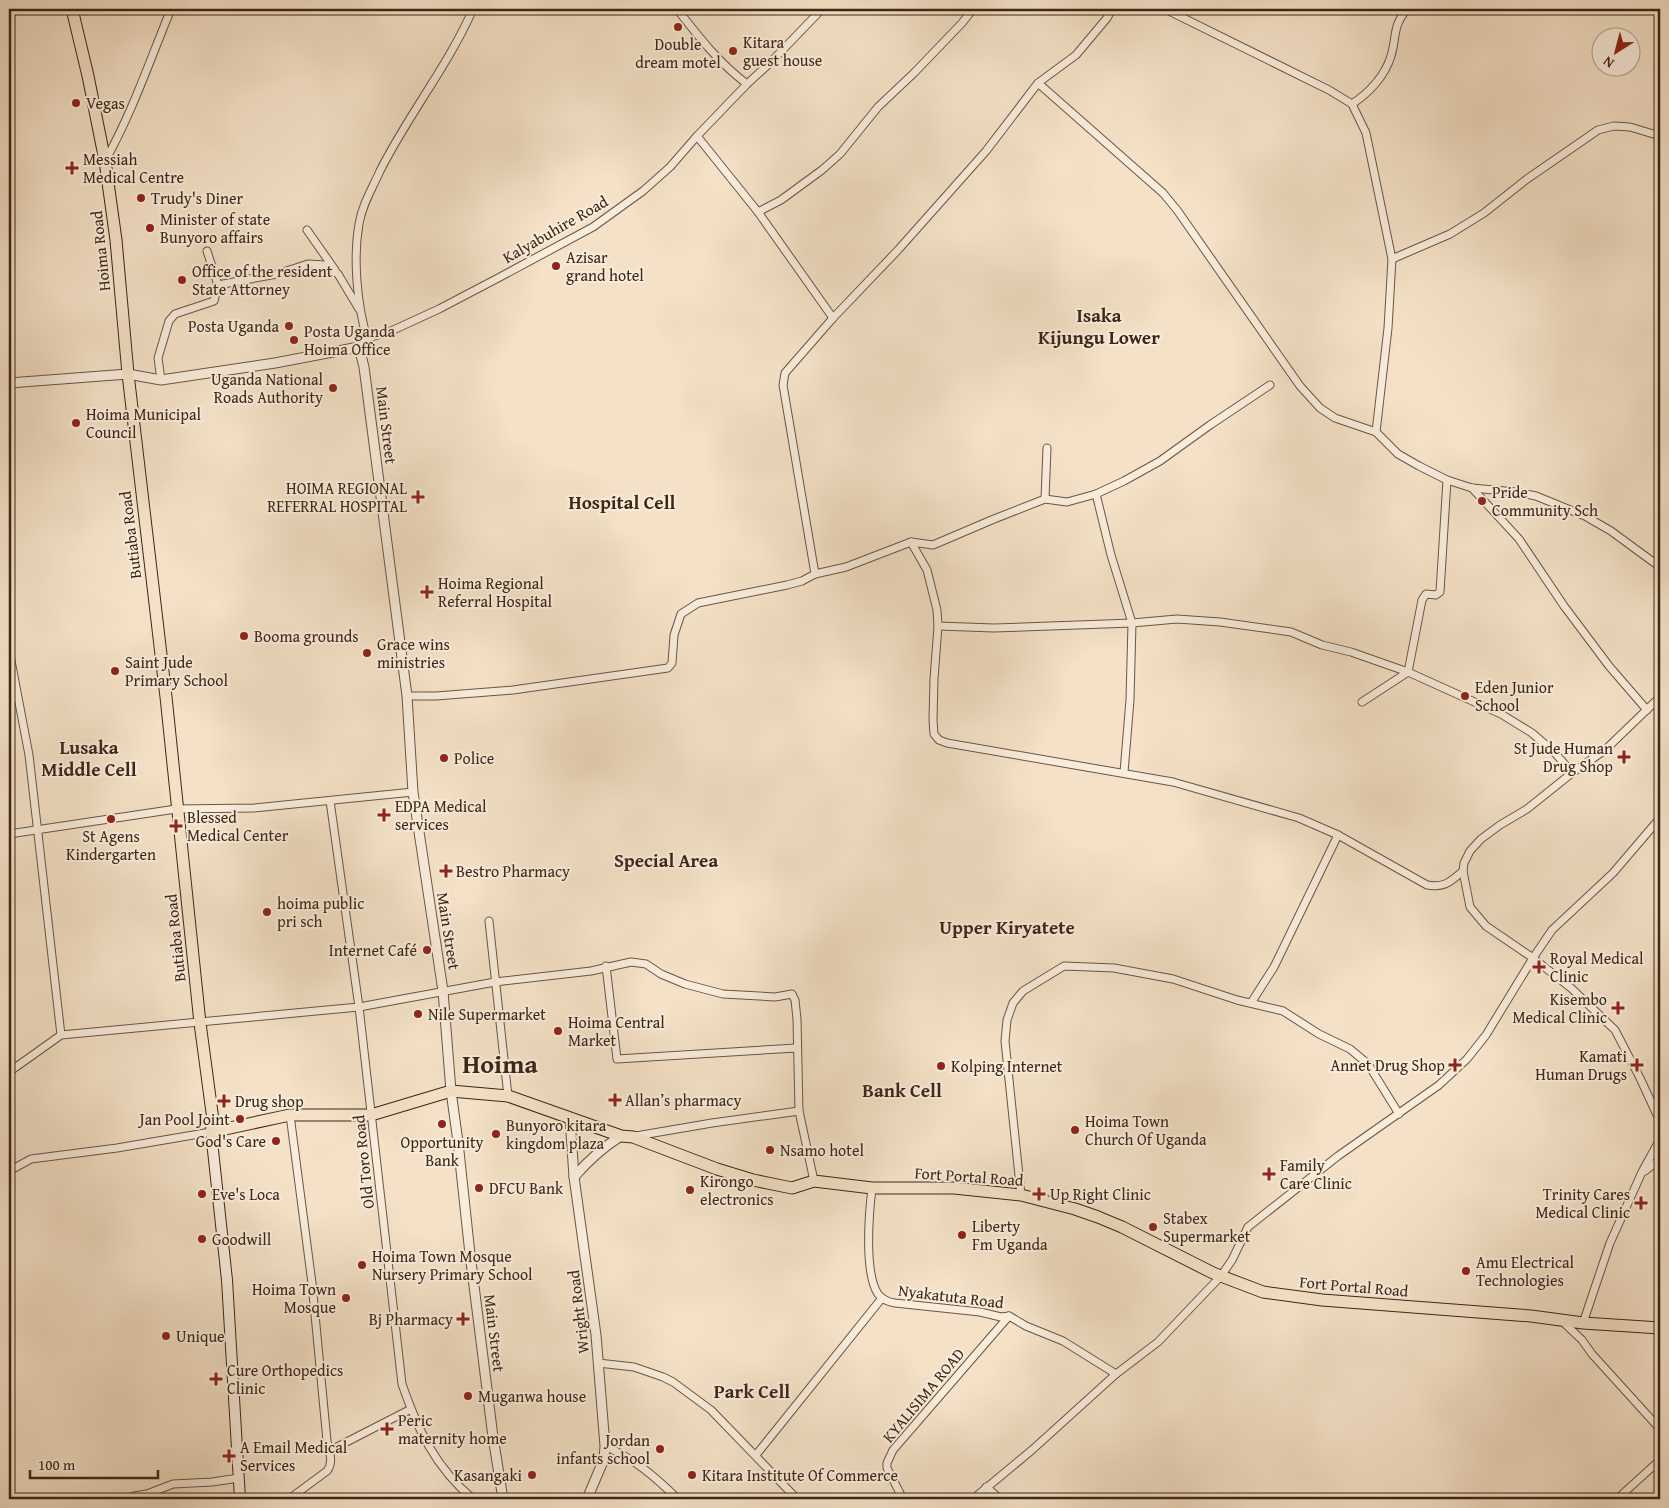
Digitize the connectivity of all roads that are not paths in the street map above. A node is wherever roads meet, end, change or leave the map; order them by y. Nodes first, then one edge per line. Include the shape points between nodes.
1 (72, 9) edge
2 (170, 9) edge
3 (473, 9) edge
4 (677, 9) edge
5 (822, 9) edge
6 (972, 9) edge
7 (1112, 9) edge
8 (1164, 9) edge
9 (1407, 9) edge
10 (1038, 83) junction
11 (747, 84) junction
12 (1352, 104) junction
13 (697, 136) junction
14 (1660, 136) edge
15 (105, 162) junction
16 (758, 212) junction
17 (307, 230) dead end
18 (207, 251) dead end
19 (1392, 259) junction
20 (338, 274) junction
21 (218, 285) junction
22 (360, 311) junction
23 (833, 318) junction
24 (366, 338) junction
25 (359, 347) junction
26 (128, 374) junction
27 (160, 380) junction
28 (9, 383) edge
29 (1270, 385) dead end
30 (1376, 432) junction
31 (1047, 448) dead end
32 (1447, 480) junction
33 (1472, 488) junction
34 (1096, 494) junction
35 (1045, 499) junction
36 (911, 542) junction
37 (1660, 568) edge
38 (814, 574) junction
39 (1132, 623) junction
40 (938, 626) junction
41 (9, 650) edge
42 (1408, 672) junction
43 (407, 696) junction
44 (1660, 697) edge
45 (1362, 702) dead end
46 (1647, 710) junction
47 (1124, 772) junction
48 (1572, 773) junction
49 (413, 792) junction
50 (330, 801) junction
51 (176, 809) junction
52 (1660, 818) edge
53 (37, 830) junction
54 (9, 834) edge
55 (1338, 835) junction
56 (1463, 871) junction
57 (489, 920) dead end
58 (1533, 958) junction
59 (606, 966) junction
60 (495, 982) junction
61 (444, 991) junction
62 (1251, 1003) junction
63 (359, 1007) junction
64 (200, 1023) junction
65 (61, 1034) junction
66 (796, 1048) junction
67 (9, 1072) edge
68 (451, 1091) junction
69 (508, 1096) junction
70 (799, 1111) junction
71 (1400, 1114) junction
72 (371, 1115) junction
73 (290, 1116) junction
74 (570, 1118) junction
75 (1660, 1130) edge
76 (211, 1132) junction
77 (620, 1136) junction
78 (633, 1137) junction
79 (1660, 1159) edge
80 (9, 1171) edge
81 (1642, 1172) junction
82 (574, 1177) junction
83 (814, 1180) junction
84 (872, 1188) junction
85 (1021, 1195) junction
86 (1221, 1276) junction
87 (882, 1298) junction
88 (1009, 1316) junction
89 (1561, 1320) junction
90 (1583, 1323) junction
91 (1660, 1328) edge
92 (598, 1363) junction
93 (1116, 1374) junction
94 (411, 1409) junction
95 (1660, 1429) edge
96 (605, 1446) junction
97 (329, 1451) junction
98 (756, 1455) junction
99 (1660, 1460) edge
100 (239, 1478) junction
101 (986, 1487) junction
102 (126, 1499) edge
103 (240, 1499) edge
104 (289, 1499) edge
105 (473, 1499) edge
106 (503, 1499) edge
107 (587, 1499) edge
108 (678, 1499) edge
109 (797, 1499) edge
110 (903, 1499) edge
111 (973, 1499) edge
112 (1000, 1499) edge
113 (1617, 1499) edge

1 - 15 main road, Hoima Road
2 - 15 street via 132,107
3 - 22 street via 461,36 395,142 365,203 356,248
4 - 11 street via 732,73
5 - 11 street, Kalyabuhire Road
6 - 16 street via 878,107 840,154 781,200
7 - 10 street via 1076,55
8 - 12 street
9 - 12 street via 1396,25 1392,56 1387,67 1366,95
10 - 23 street via 986,151
10 - 30 street via 1172,204 1300,386 1320,408 1335,418
11 - 13 street, Kalyabuhire Road
12 - 19 street via 1366,133
13 - 16 street
13 - 24 street, Kalyabuhire Road via 643,191 593,227 439,309 389,332
14 - 19 street via 1622,126 1598,130 1459,229
15 - 26 main road, Hoima Road via 116,240
16 - 23 street
17 - 20 street
18 - 21 street
19 - 30 street
20 - 21 street via 325,265 308,264 278,274
20 - 22 street
21 - 27 street via 214,301 175,314 169,321 158,358
22 - 24 street
23 - 38 street via 783,379
24 - 25 street
25 - 27 street
25 - 43 street, Main Street
26 - 27 street
26 - 28 street
26 - 51 main road, Butiaba Road
29 - 34 street via 1160,461
30 - 32 street via 1398,454
31 - 35 street
32 - 33 street
32 - 42 street via 1440,592 1426,594 1422,600
33 - 37 street via 1536,496 1585,516
33 - 46 street via 1519,539 1564,606
34 - 35 street via 1066,502
34 - 39 street
35 - 36 street via 933,544
36 - 38 street via 846,567
36 - 40 street via 927,570
38 - 43 street via 787,586 698,603 681,614 674,636 672,663 668,668 513,690
39 - 40 street via 994,628
39 - 42 street via 1177,619 1291,632
39 - 47 street
40 - 47 street via 933,720 934,734 939,740
41 - 53 street via 29,755
42 - 45 street
42 - 48 street via 1501,714 1532,733
43 - 49 street, Main Street
44 - 46 street
46 - 48 street via 1605,750
47 - 55 street via 1172,782 1299,818
48 - 56 street via 1527,809 1481,839 1470,851
49 - 50 street
49 - 61 street, Main Street
50 - 51 street via 254,808
50 - 63 street, Old Toro Road
51 - 53 street
51 - 64 main road, Butiaba Road
52 - 58 street via 1612,873 1552,930
53 - 54 street
53 - 65 street
55 - 56 street via 1427,885 1445,885
55 - 62 street via 1274,967
56 - 58 street via 1470,907 1477,916 1486,926
57 - 60 street
58 - 71 street via 1486,1035 1466,1059 1439,1085
58 - 75 street via 1601,1014 1615,1030 1658,1118
59 - 60 street via 591,971
59 - 66 street via 632,962 646,964 684,984 723,994 775,997 792,994 797,1019
59 - 66 street via 617,1059
60 - 61 street
60 - 69 street
61 - 63 street
61 - 68 street, Main Street
62 - 71 street via 1283,1011 1350,1049 1368,1064
62 - 85 street via 1173,979 1114,968 1064,966 1023,991 1012,1003 1005,1041
63 - 64 street
63 - 72 street, Old Toro Road
64 - 65 street
64 - 76 main road, Butiaba Road via 213,1120
65 - 67 street
66 - 70 street
68 - 69 main road, Fort Portal Road
68 - 72 main road
68 - 106 street, Main Street
69 - 74 main road, Fort Portal Road
70 - 78 street
70 - 83 street
71 - 86 street via 1338,1156 1248,1227
72 - 73 main road
72 - 94 street, Old Toro Road via 401,1375
73 - 76 main road
73 - 97 street via 312,1283
74 - 77 main road, Fort Portal Road
74 - 82 street, Wright Road
75 - 81 street via 1658,1143
76 - 80 street via 31,1159
76 - 100 main road, Butiaba Road via 227,1280
77 - 78 main road, Fort Portal Road
77 - 82 street
78 - 83 main road, Fort Portal Road via 717,1170 754,1180 792,1188
79 - 81 street
81 - 90 street via 1610,1243
82 - 92 street, Wright Road
83 - 84 main road, Fort Portal Road
84 - 85 main road, Fort Portal Road via 954,1188
84 - 87 street, Nyakatuta Road via 869,1261 874,1285
85 - 86 main road, Fort Portal Road via 1098,1217
86 - 89 main road, Fort Portal Road via 1264,1292 1297,1298
86 - 93 street via 1158,1342
87 - 88 street, Nyakatuta Road via 895,1304
87 - 98 street
88 - 93 street, Nyakatuta Road via 1063,1341
88 - 110 street, KYALISIMA ROAD via 893,1450 887,1468
89 - 90 main road, Fort Portal Road
89 - 95 street
90 - 91 main road, Fort Portal Road
92 - 96 street, Wright Road
92 - 98 street via 634,1367 673,1382 711,1410
93 - 101 street
94 - 97 street
94 - 105 street, Old Toro Road via 433,1455
96 - 107 street, Wright Road via 604,1459
96 - 108 street via 643,1467
97 - 104 street via 331,1464 327,1471
98 - 109 street
99 - 113 street
100 - 102 street via 173,1484
100 - 103 main road, Butiaba Road
101 - 111 street
101 - 112 street

